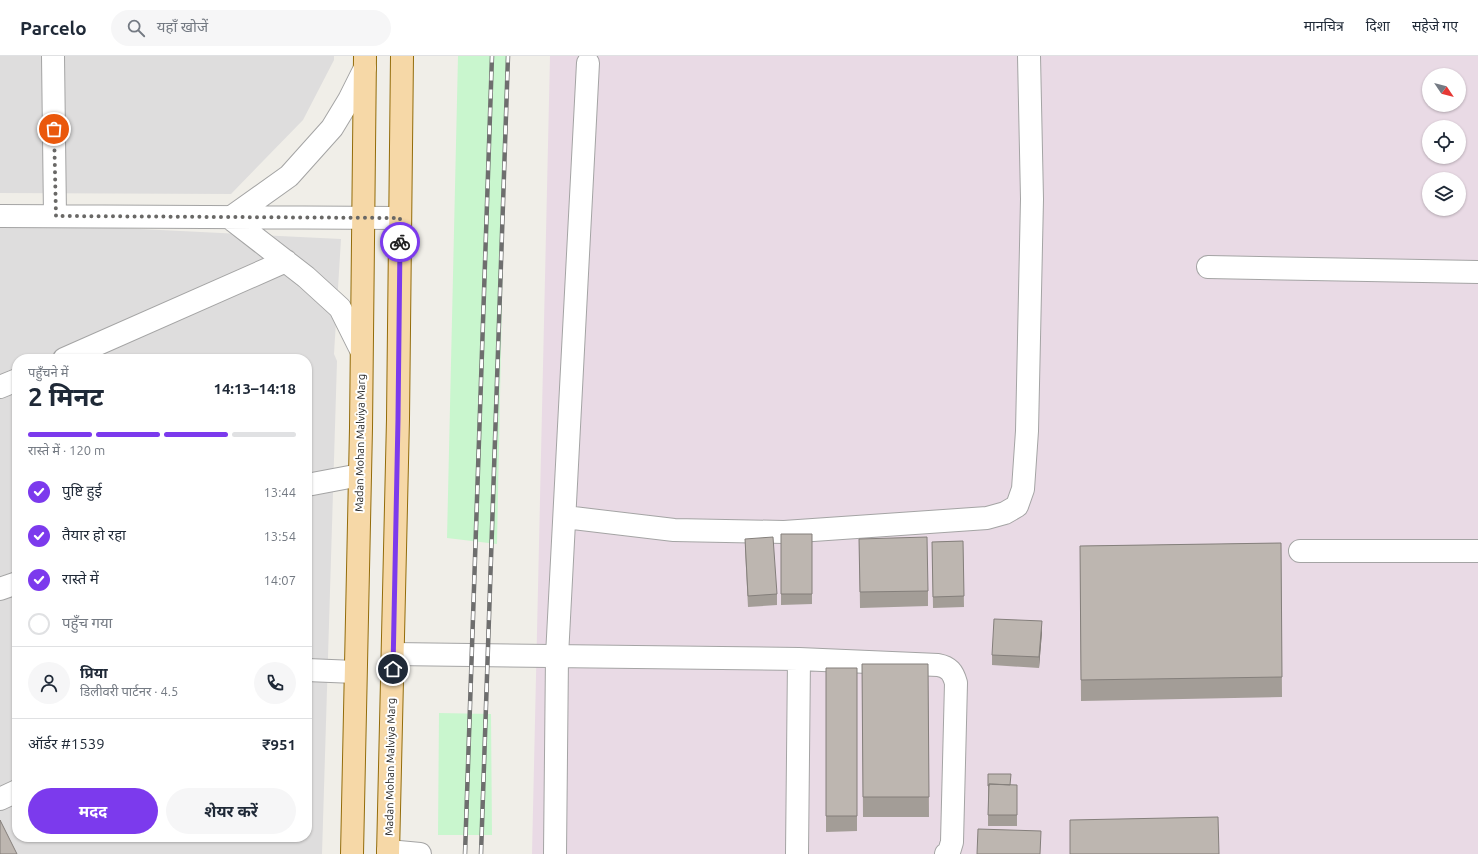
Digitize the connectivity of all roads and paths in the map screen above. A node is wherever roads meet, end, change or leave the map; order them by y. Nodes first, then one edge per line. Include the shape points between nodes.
1 (53, 56) edge
2 (402, 56) edge
3 (1029, 56) edge
4 (365, 62) edge
5 (588, 63) dead end
6 (0, 216) edge
7 (56, 216) junction
8 (230, 218) junction
9 (363, 218) junction
10 (400, 218) junction
11 (286, 261) junction
12 (1208, 267) dead end
13 (1478, 272) edge
14 (362, 350) junction
15 (75, 354) edge
16 (12, 382) edge
17 (0, 387) edge
18 (360, 475) junction
19 (312, 484) edge
20 (565, 517) junction
21 (1300, 551) dead end
22 (1478, 551) edge
23 (12, 585) edge
24 (0, 589) edge
25 (393, 654) junction
26 (557, 656) junction
27 (799, 659) junction
28 (312, 670) edge
29 (355, 672) junction
30 (12, 793) edge
31 (0, 799) edge
32 (388, 852) edge
33 (352, 854) edge
34 (420, 854) edge
35 (555, 854) edge
36 (797, 854) edge
37 (946, 854) edge

1 - 7 street
2 - 10 main road, Madan Mohan Malviya Marg
3 - 20 street via 1032,199 1027,430 1023,489 1017,506 1005,513 987,518 784,532 674,530
4 - 8 street via 349,100 332,128 289,176
4 - 9 main road, Madan Mohan Malviya Marg
5 - 20 street
6 - 7 street
7 - 8 street
8 - 9 street
8 - 11 street
9 - 10 street
9 - 14 main road, Madan Mohan Malviya Marg
10 - 25 main road, Madan Mohan Malviya Marg
11 - 14 street via 340,308
11 - 15 street
12 - 13 street
14 - 18 main road, Madan Mohan Malviya Marg
16 - 17 street
18 - 19 street
18 - 29 main road, Madan Mohan Malviya Marg
20 - 26 street
21 - 22 street
23 - 24 street
25 - 26 street
25 - 32 main road, Madan Mohan Malviya Marg
26 - 27 street
26 - 35 street
27 - 36 street
27 - 37 street via 938,665 947,667 954,674 956,683 952,842
28 - 29 street
29 - 33 main road, Madan Mohan Malviya Marg
30 - 31 street
32 - 34 street

